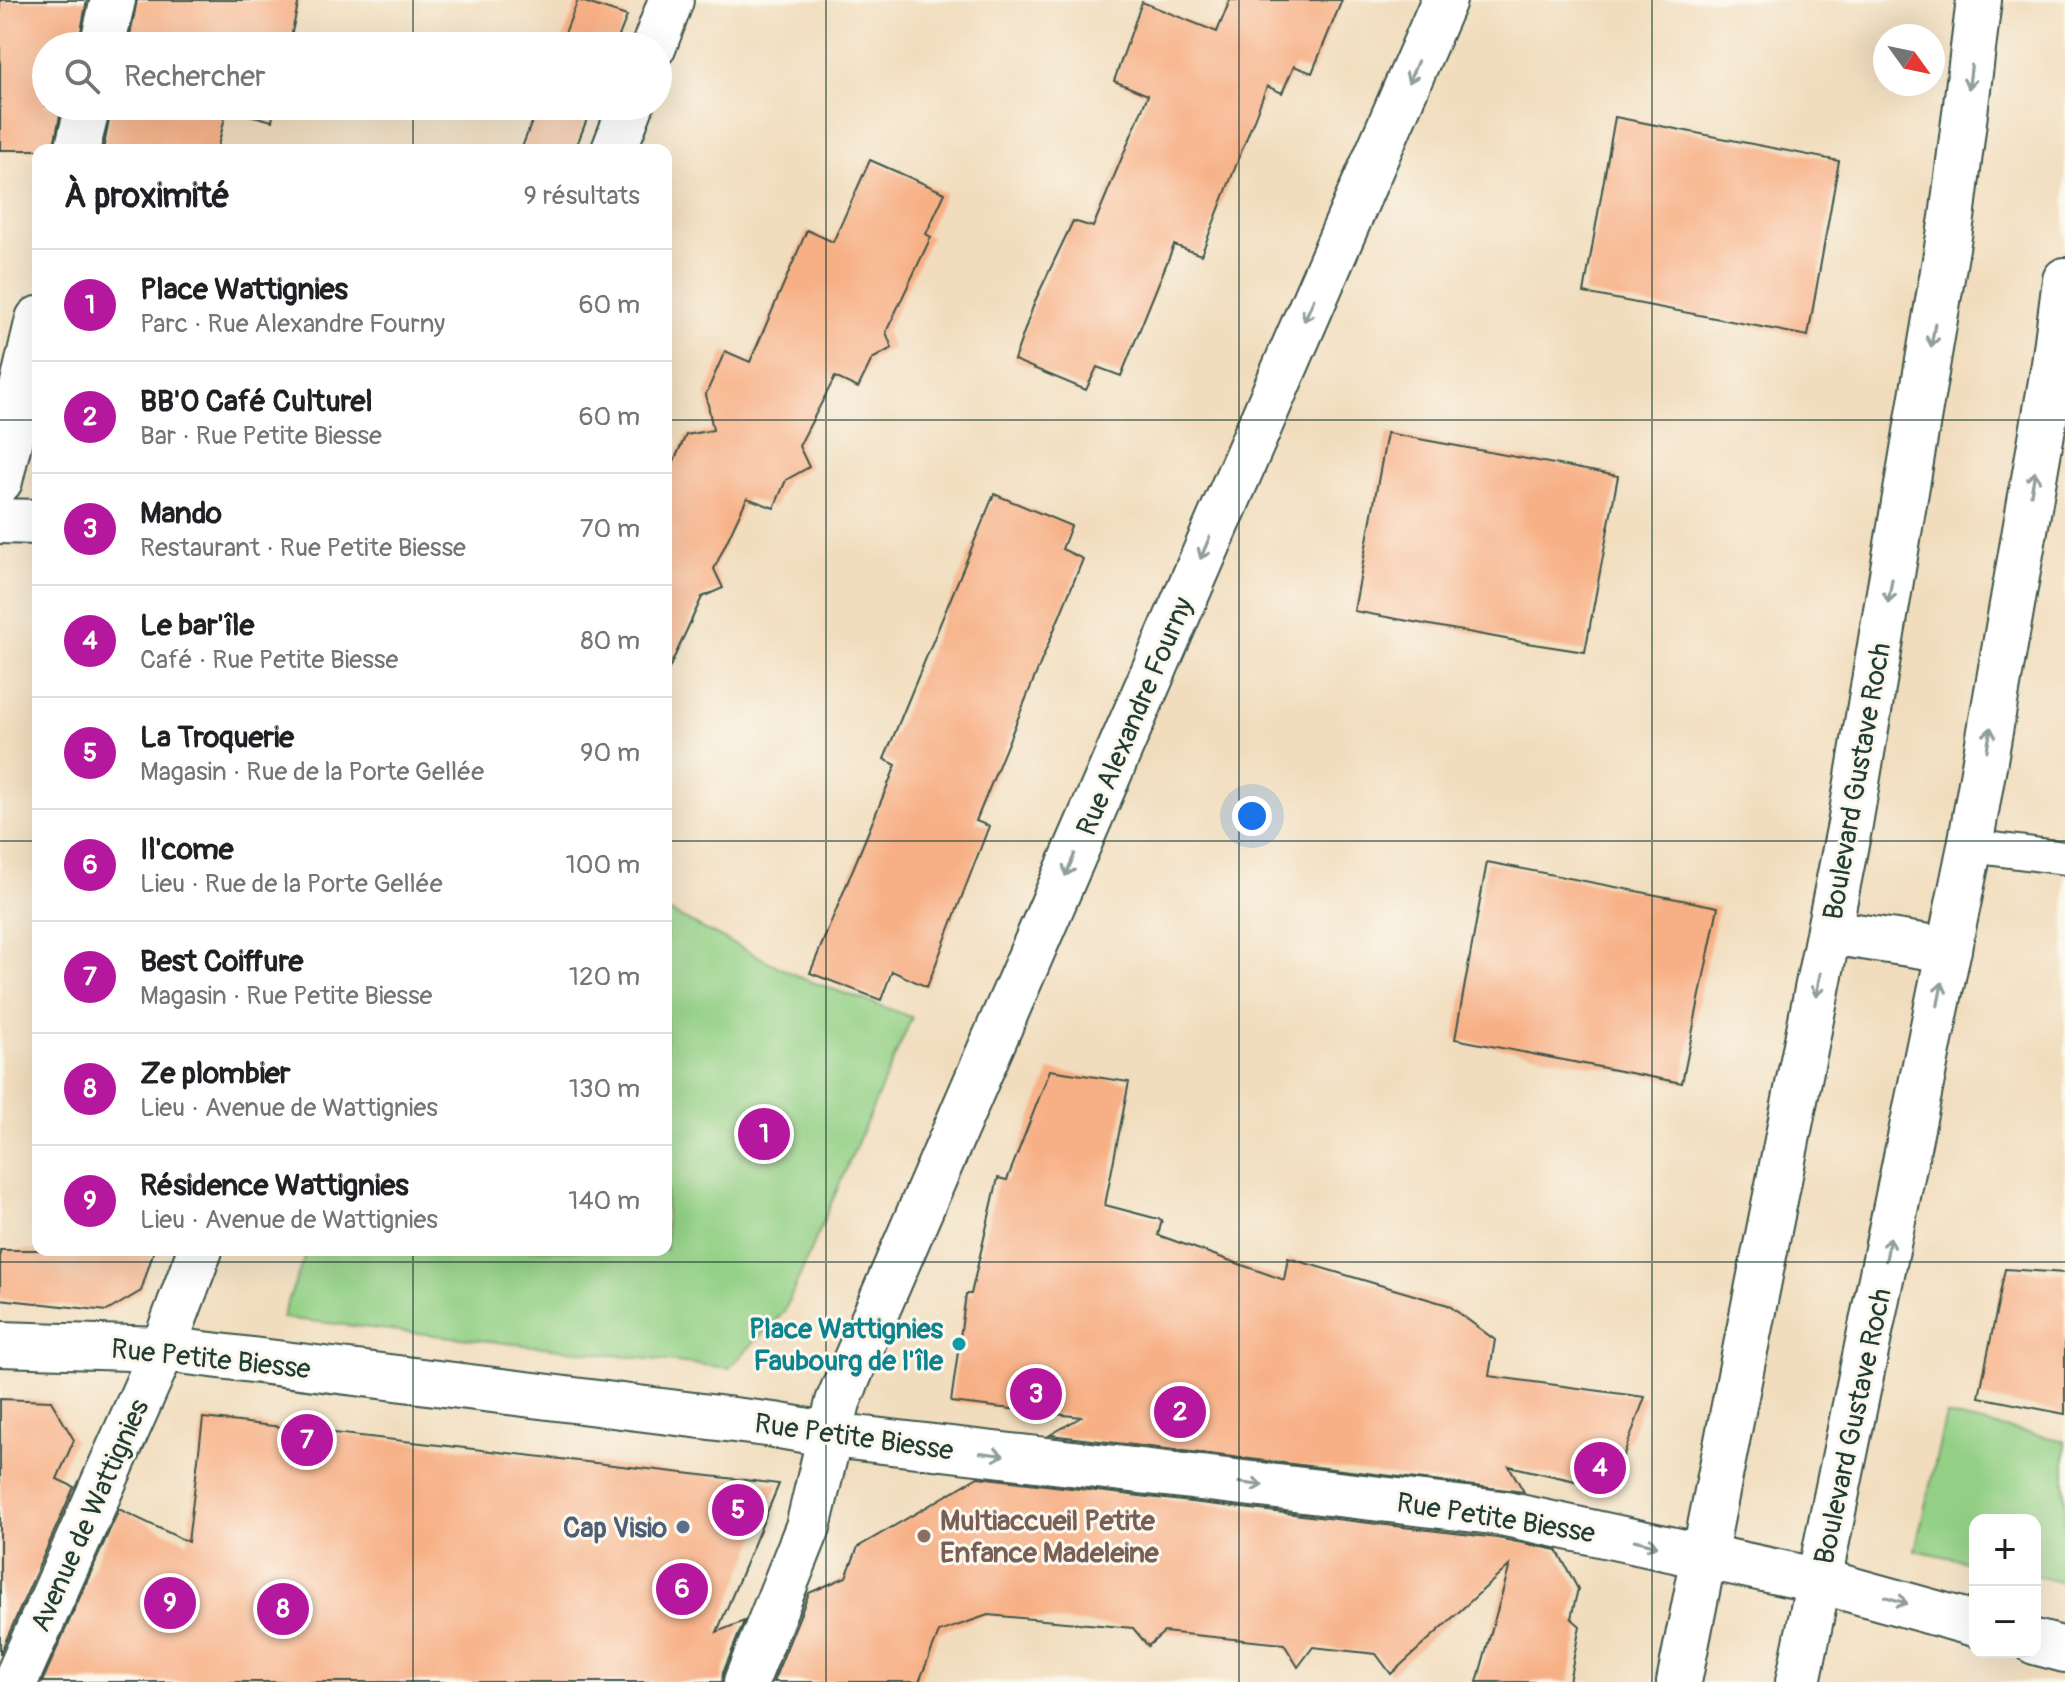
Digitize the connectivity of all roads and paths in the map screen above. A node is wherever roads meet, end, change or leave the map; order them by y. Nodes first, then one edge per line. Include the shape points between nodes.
1 (113, 0) edge
2 (671, 0) edge
3 (1444, 0) edge
4 (1979, 0) edge
5 (105, 32) edge
6 (659, 32) edge
7 (84, 120) edge
8 (626, 120) edge
9 (78, 144) edge
10 (616, 144) edge
11 (2065, 280) edge
12 (32, 345) edge
13 (0, 481) edge
14 (0, 521) edge
15 (32, 522) edge
16 (1970, 846) junction
17 (2065, 858) edge
18 (1829, 932) junction
19 (1949, 950) junction
20 (198, 1256) edge
21 (0, 1344) edge
22 (163, 1349) junction
23 (831, 1435) junction
24 (1704, 1557) junction
25 (1820, 1581) junction
26 (1969, 1622) edge
27 (2041, 1644) edge
28 (2065, 1650) edge
29 (15, 1682) edge
30 (746, 1682) edge
31 (1679, 1682) edge
32 (1798, 1682) edge

1 - 5 street
2 - 6 street
3 -> 23 street, Rue Alexandre Fourny via 853,1366
4 -> 18 street, Boulevard Gustave Roch via 1950,234
7 - 9 street
8 - 10 street
16 -> 11 street, Boulevard Gustave Roch
12 - 13 street
14 - 15 street
16 - 17 lane
16 - 19 street, Boulevard Gustave Roch
18 - 19 street
18 -> 24 street, Boulevard Gustave Roch
25 -> 19 street, Boulevard Gustave Roch
20 - 22 street, Avenue de Wattignies
21 - 22 street, Rue Petite Biesse
22 - 23 street, Rue Petite Biesse
22 - 29 street, Avenue de Wattignies
23 -> 24 street, Rue Petite Biesse via 1501,1513
23 - 30 street, Rue Alexandre Fourny via 808,1527
24 - 25 street, Boulevard Gustave Roch
24 - 31 street, Boulevard Gustave Roch
25 -> 26 street
25 - 32 street, Boulevard Gustave Roch
27 - 28 street

